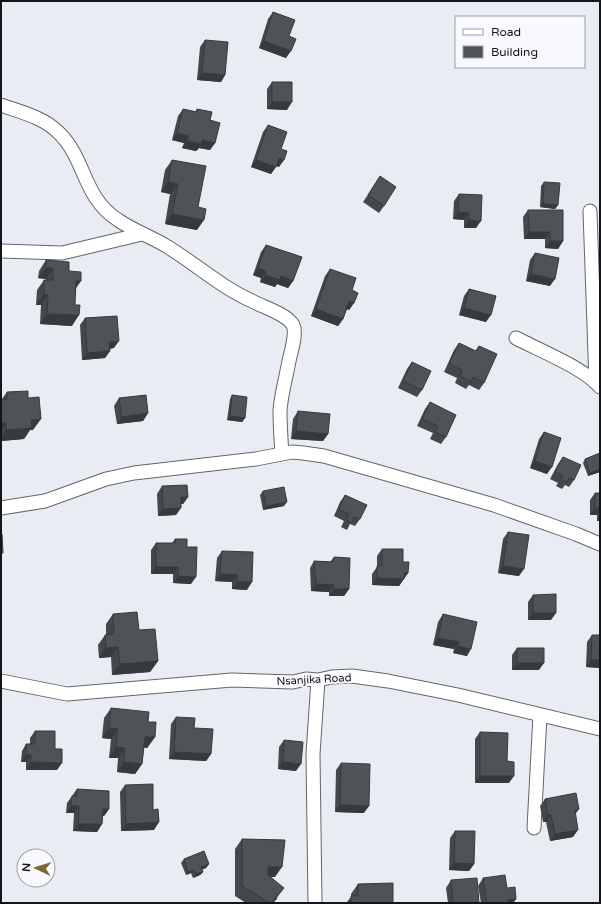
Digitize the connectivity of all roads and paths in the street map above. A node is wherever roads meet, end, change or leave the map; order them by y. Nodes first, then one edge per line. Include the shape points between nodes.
1 (1, 105) edge
2 (590, 211) dead end
3 (142, 234) junction
4 (1, 251) edge
5 (516, 338) dead end
6 (598, 385) edge
7 (282, 454) junction
8 (1, 508) edge
9 (600, 544) edge
10 (318, 680) junction
11 (1, 681) edge
12 (540, 715) junction
13 (600, 729) edge
14 (534, 828) dead end
15 (315, 903) edge

1 - 3 street via 40,120 58,132 64,138 90,190 104,210
2 - 6 street
3 - 4 street via 62,253
3 - 7 street via 183,257 230,291 283,316 292,324 293,342 280,411
5 - 6 street via 572,366
7 - 8 street via 134,473 106,479 45,501
7 - 9 street via 324,456 449,491
10 - 11 street, Nsanjika Road via 232,680 67,694
10 - 12 street, Nsanjika Road via 352,676 371,678
10 - 15 street via 313,754
12 - 13 street, Nsanjika Road
12 - 14 street

